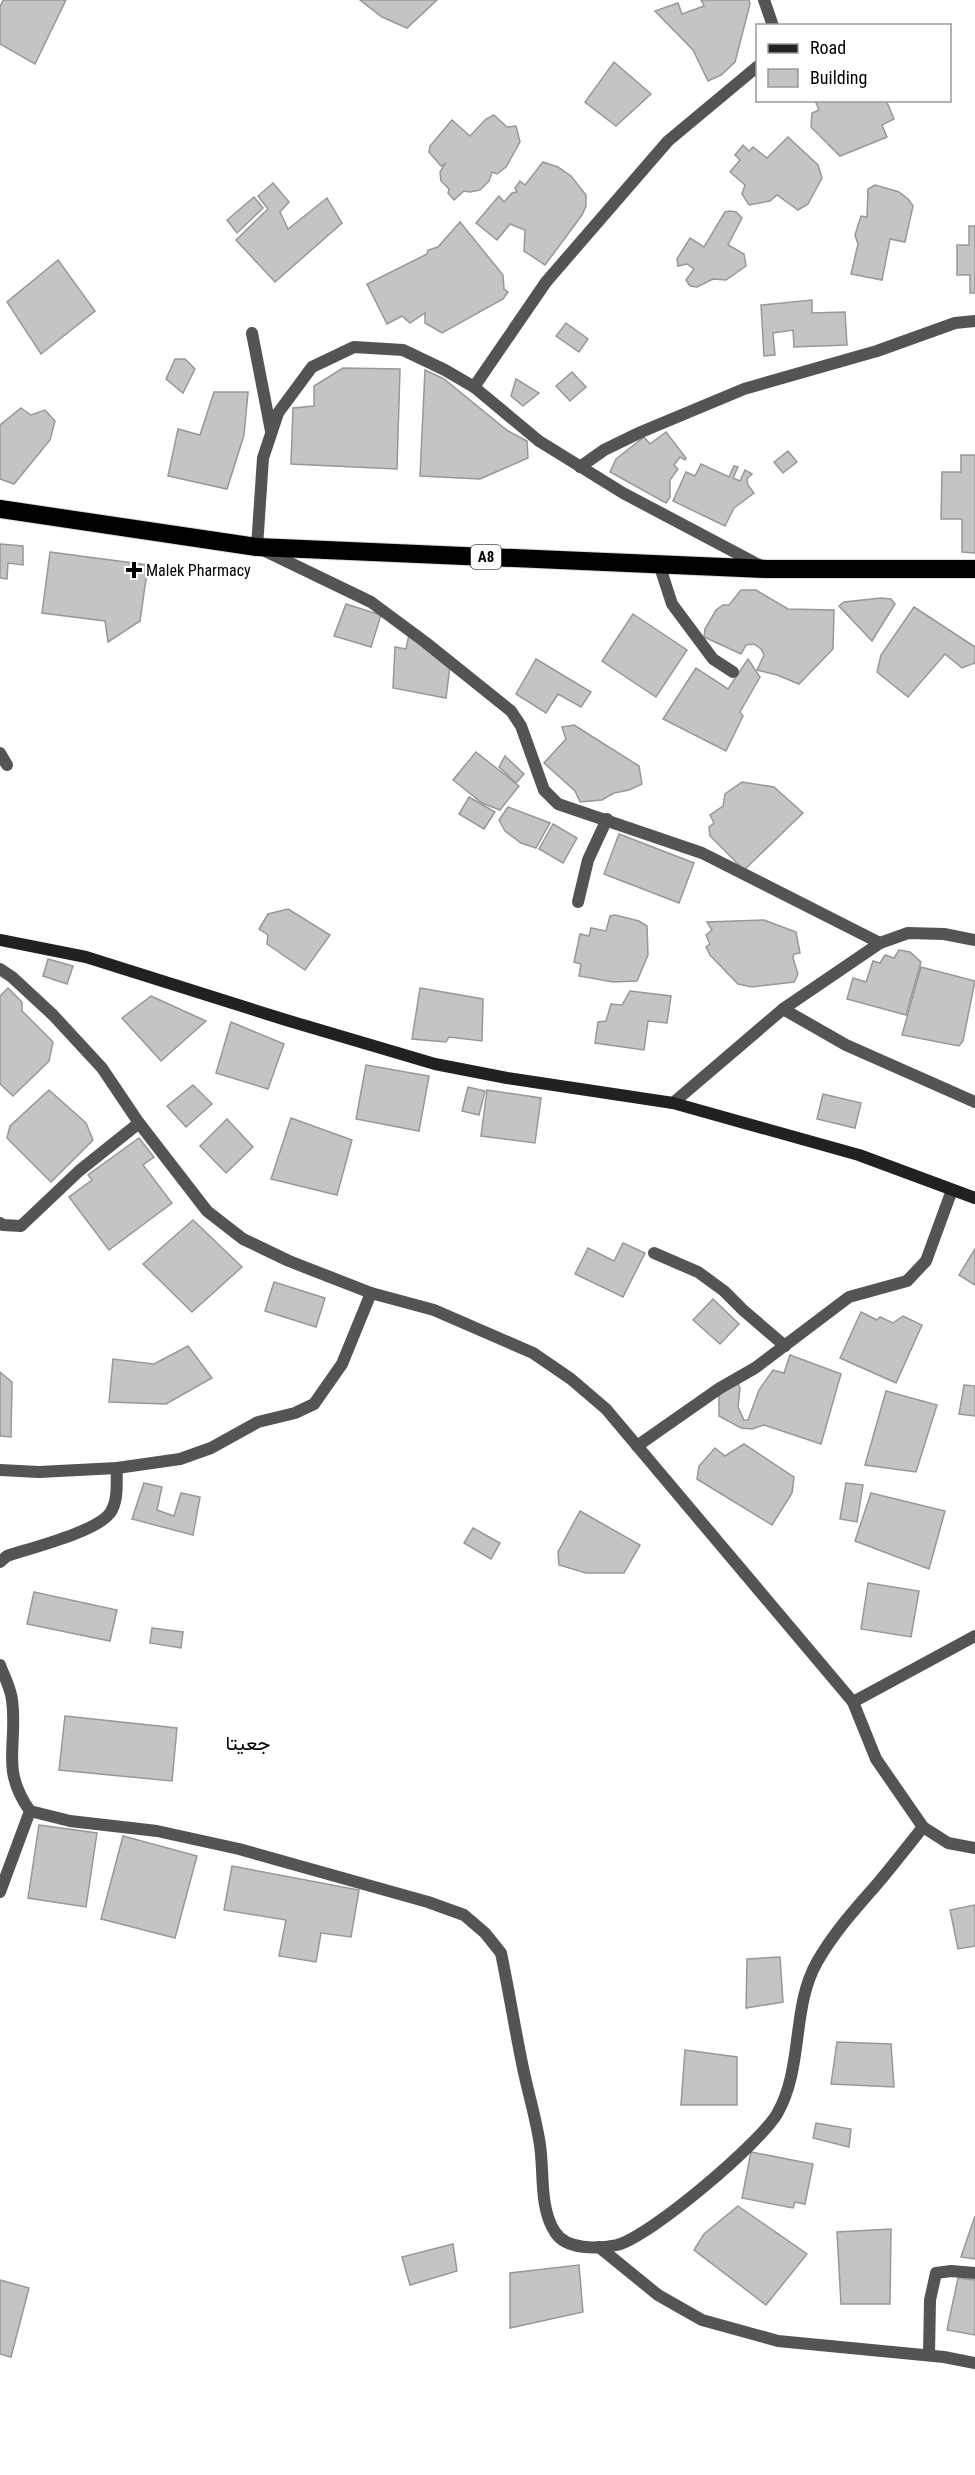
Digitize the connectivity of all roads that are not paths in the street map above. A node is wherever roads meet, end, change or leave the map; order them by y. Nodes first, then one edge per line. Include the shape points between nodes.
1 (764, 0) edge
2 (772, 24) edge
3 (756, 68) edge
4 (975, 321) edge
5 (252, 333) dead end
6 (474, 387) junction
7 (271, 431) junction
8 (580, 467) junction
9 (0, 509) edge
10 (257, 547) junction
11 (659, 564) junction
12 (767, 568) junction
13 (975, 569) edge
14 (733, 672) dead end
15 (0, 753) edge
16 (7, 765) dead end
17 (607, 819) junction
18 (578, 902) dead end
19 (0, 940) edge
20 (975, 940) edge
21 (880, 943) junction
22 (0, 969) edge
23 (783, 1009) junction
24 (975, 1102) edge
25 (673, 1103) junction
26 (139, 1123) junction
27 (952, 1190) junction
28 (975, 1198) edge
29 (0, 1223) edge
30 (654, 1253) dead end
31 (371, 1293) junction
32 (785, 1346) junction
33 (636, 1446) junction
34 (117, 1468) junction
35 (0, 1470) edge
36 (0, 1562) edge
37 (975, 1636) edge
38 (0, 1665) edge
39 (853, 1702) junction
40 (30, 1811) junction
41 (923, 1827) junction
42 (975, 1848) edge
43 (0, 1892) edge
44 (599, 2247) junction
45 (975, 2273) edge
46 (928, 2355) junction
47 (975, 2363) edge

1 - 2 street
3 - 6 street via 668,141 546,282
4 - 8 street via 955,323 877,351 744,388 640,432
5 - 7 street
6 - 7 street via 403,350 354,347 312,367 278,413
6 - 8 street via 539,441
7 - 10 street via 263,458
8 - 12 street
9 - 10 highway, A8
10 - 11 highway, A8
10 - 17 street via 371,602 425,642 511,711 521,726 544,790 558,804
11 - 12 highway, A8
11 - 14 street via 672,604 713,659
12 - 13 highway, A8
15 - 16 street
17 - 18 street via 588,860
17 - 21 street via 702,853
19 - 25 street via 86,957 435,1064
20 - 21 street via 908,933
21 - 23 street
22 - 26 street via 53,1016 102,1068
23 - 24 street via 846,1045
23 - 25 street
25 - 27 street via 859,1155
26 - 29 street via 21,1226
26 - 31 street via 207,1211 243,1239
27 - 28 street
27 - 32 street via 926,1261 907,1281 849,1297
30 - 32 street via 698,1272
31 - 33 street via 434,1310 533,1353 606,1409
31 - 34 street via 342,1364 314,1404 258,1422 211,1448 180,1458
32 - 33 street
33 - 39 street
34 - 35 street via 39,1473
34 - 36 street via 116,1499 109,1514 89,1528 7,1556
37 - 39 street
38 - 40 street via 12,1700 8,1763 11,1779 18,1797
39 - 41 street via 876,1759
40 - 43 street
40 - 44 street via 70,1821 157,1831 239,1849 464,1915 501,1953 540,2140 547,2213 555,2234 575,2246
41 - 42 street via 948,1843
41 - 44 street via 848,1914 816,1963 804,1995 796,2055 777,2113 763,2132 662,2220 618,2244
44 - 46 street via 658,2295 702,2320 778,2341
45 - 46 street via 936,2273 930,2300
46 - 47 street

